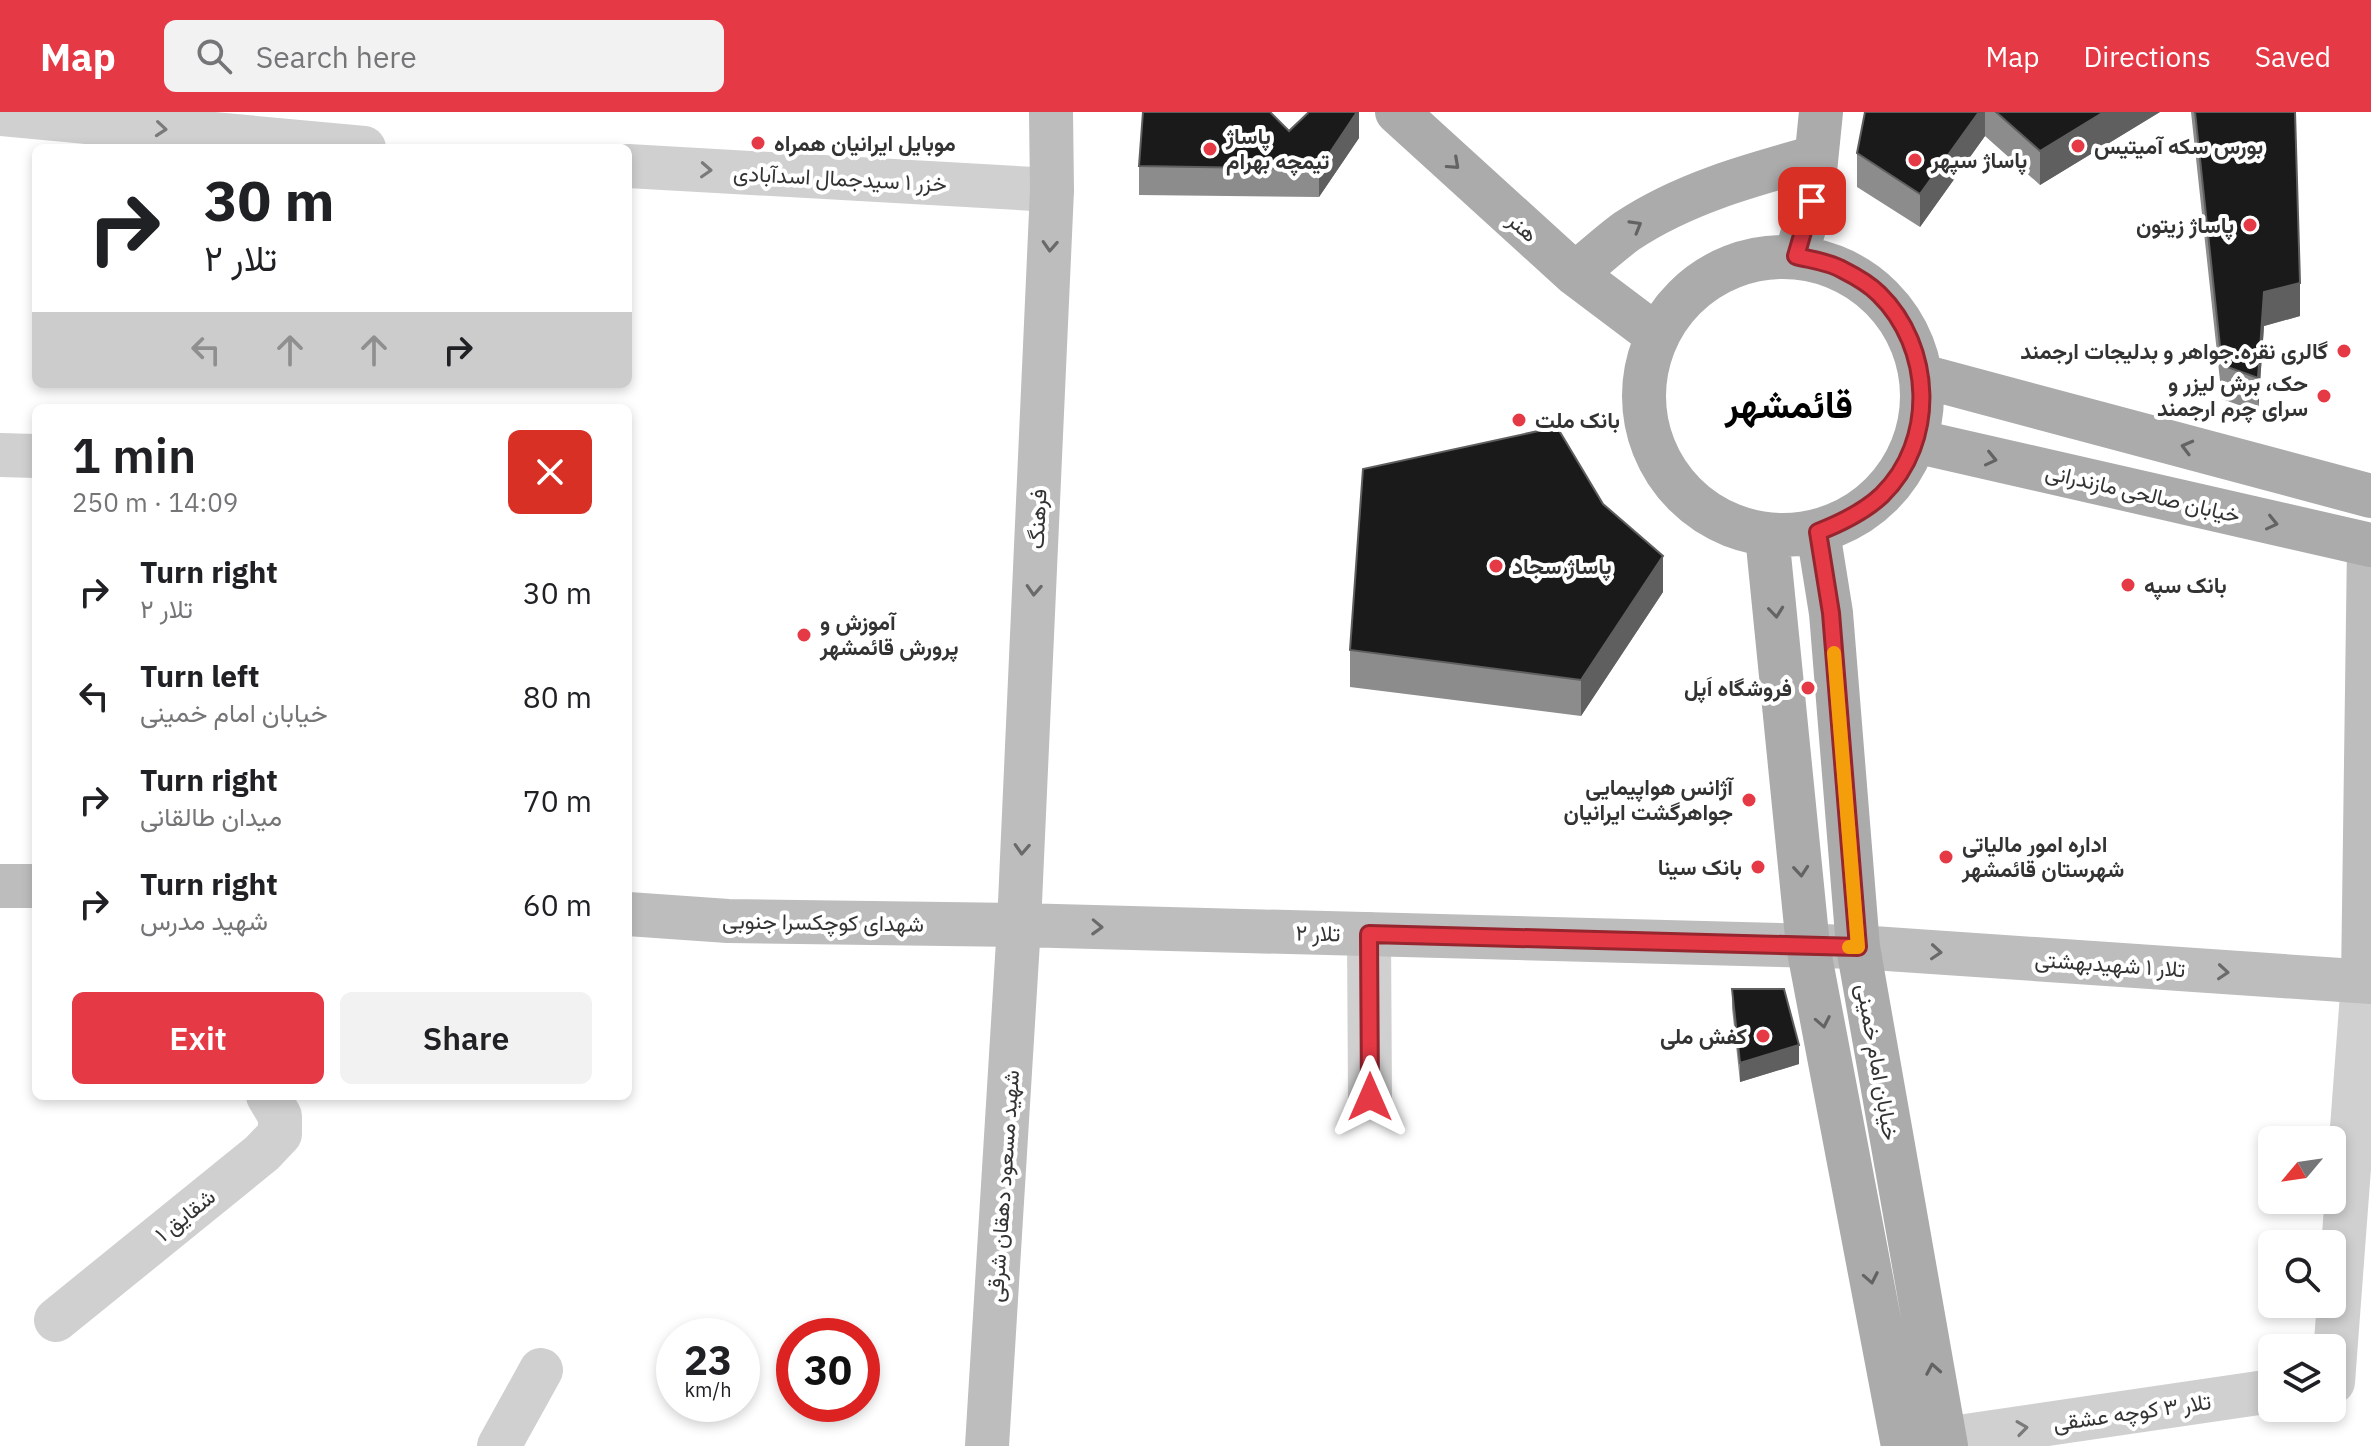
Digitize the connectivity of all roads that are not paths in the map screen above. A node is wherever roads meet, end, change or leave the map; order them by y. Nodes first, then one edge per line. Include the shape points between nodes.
1 (1051, 112) edge
2 (1397, 112) edge
3 (1821, 112) edge
4 (0, 114) edge
5 (321, 144) edge
6 (1816, 157) junction
7 (632, 166) edge
8 (1052, 190) junction
9 (1796, 256) junction
10 (1575, 274) junction
11 (1656, 335) junction
12 (1922, 376) junction
13 (1915, 441) junction
14 (0, 455) edge
15 (32, 456) edge
16 (2371, 496) edge
17 (1818, 532) junction
18 (1767, 535) junction
19 (2370, 535) edge
20 (0, 886) edge
21 (32, 886) edge
22 (632, 914) edge
23 (1019, 925) junction
24 (1369, 934) junction
25 (1808, 946) junction
26 (1858, 947) junction
27 (2367, 981) edge
28 (1370, 1097) dead end
29 (270, 1100) edge
30 (56, 1320) dead end
31 (2336, 1334) edge
32 (541, 1370) dead end
33 (2371, 1375) edge
34 (2346, 1379) edge
35 (2258, 1393) edge
36 (1946, 1443) edge
37 (499, 1446) edge
38 (987, 1446) edge
39 (1901, 1446) edge

1 - 8 main road, فرهنگ
2 -> 10 main road, هنر
3 - 6 main road
4 -> 5 street
6 - 9 main road via 1812,201
10 -> 6 main road via 1628,231 1677,204 1737,179
7 -> 8 street, خزر ۱ سیدجمال اسدآبادی
8 -> 23 main road, فرهنگ
9 - 11 main road via 1754,258 1713,273 1680,300
9 - 12 main road via 1841,268 1879,294 1907,332
10 - 11 main road, هنر
11 - 18 main road via 1644,377 1645,422 1660,463 1687,499 1725,523
12 - 13 main road
16 -> 12 main road
13 - 17 main road via 1882,494 1850,519
13 -> 19 main road, خیابان صالحی مازندرانی
14 - 15 street
17 - 18 main road
17 - 26 main road, خیابان امام خمینی via 1831,613
18 -> 25 main road, خیابان امام خمینی
19 - 27 main road
20 - 21 main road
22 - 23 main road, شهدای کوچکسرا جنوبی via 728,921
23 -> 24 main road, تلار ۲
23 - 38 main road, شهید مسعود دهقان شرقی
24 - 25 main road, تلار ۲
24 - 28 street
25 - 26 main road, تلار ۲
25 -> 39 main road, خیابان امام خمینی
26 -> 27 main road, تلار ۱ شهیدبهشتی
36 -> 26 main road, خیابان امام خمینی
27 - 31 street
29 - 30 street, شقایق ۱ via 280,1116 280,1134 262,1153
32 - 37 street
33 - 34 street
36 -> 35 street, تلار ۳ کوچه عشقی

